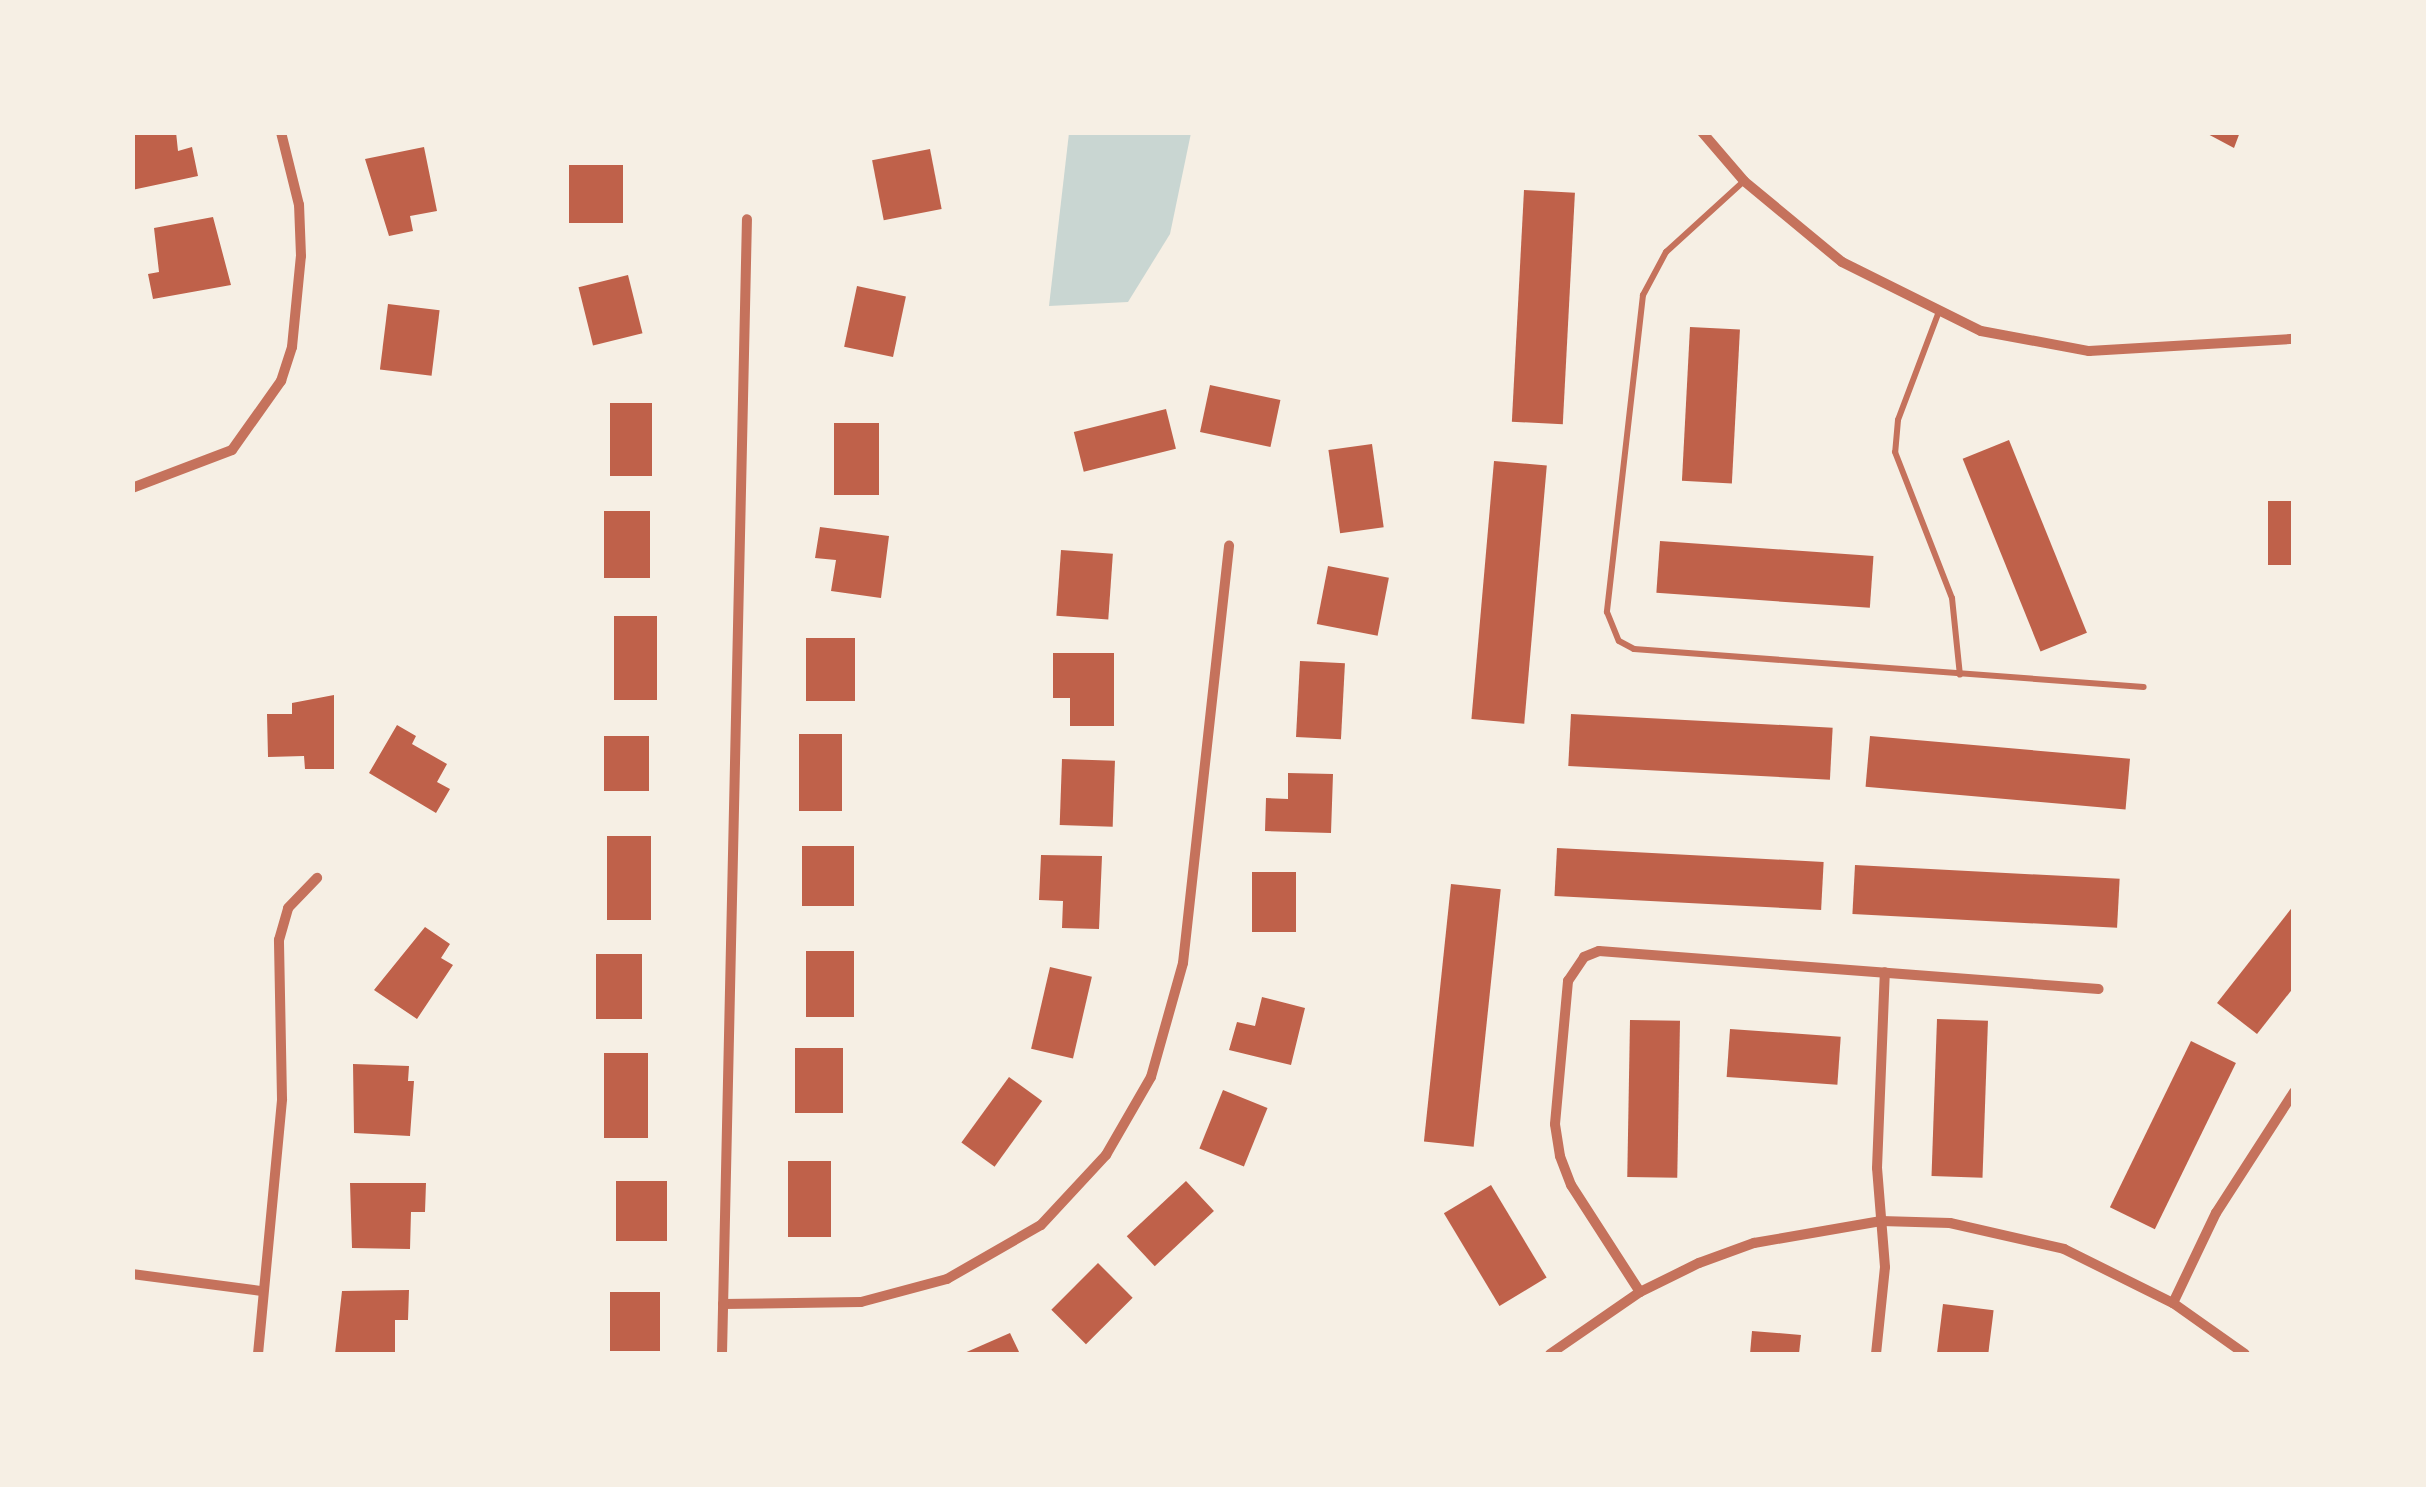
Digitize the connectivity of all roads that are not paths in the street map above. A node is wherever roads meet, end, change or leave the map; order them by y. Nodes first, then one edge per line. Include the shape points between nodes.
1 (282, 132) edge
2 (1702, 132) edge
3 (1744, 181) junction
4 (747, 218) dead end
5 (1938, 314) junction
6 (2294, 339) edge
7 (132, 488) edge
8 (1229, 546) dead end
9 (1960, 675) junction
10 (2144, 687) dead end
11 (316, 878) dead end
12 (1885, 972) junction
13 (2099, 988) dead end
14 (2294, 1092) edge
15 (1881, 1222) junction
16 (132, 1274) edge
17 (262, 1291) junction
18 (1640, 1292) junction
19 (2174, 1302) junction
20 (723, 1304) junction
21 (258, 1354) edge
22 (722, 1354) edge
23 (1550, 1354) edge
24 (1876, 1354) edge
25 (2245, 1354) edge

1 - 7 street via 301,256 295,330 281,381 232,450
2 - 3 street
3 - 5 street via 1842,262
3 - 9 lane via 1666,252 1643,295 1610,628 1634,649
4 - 20 street
5 - 6 street via 1997,335 2089,351
5 - 9 lane via 1898,420 1895,452 1952,598
8 - 20 street via 1183,963 1151,1077 1106,1155 1040,1225 947,1279 862,1302
9 - 10 lane
11 - 17 street via 288,908 279,940 282,1099
12 - 13 street
12 - 15 street
12 - 18 street via 1600,951 1575,966 1568,981 1555,1124 1560,1156 1571,1185
14 - 19 street via 2216,1214
15 - 18 street via 1754,1243
15 - 19 street via 1950,1223 2026,1238 2118,1272
15 - 24 street via 1885,1267
16 - 17 street
17 - 21 street
18 - 23 street
19 - 25 street
20 - 22 street

